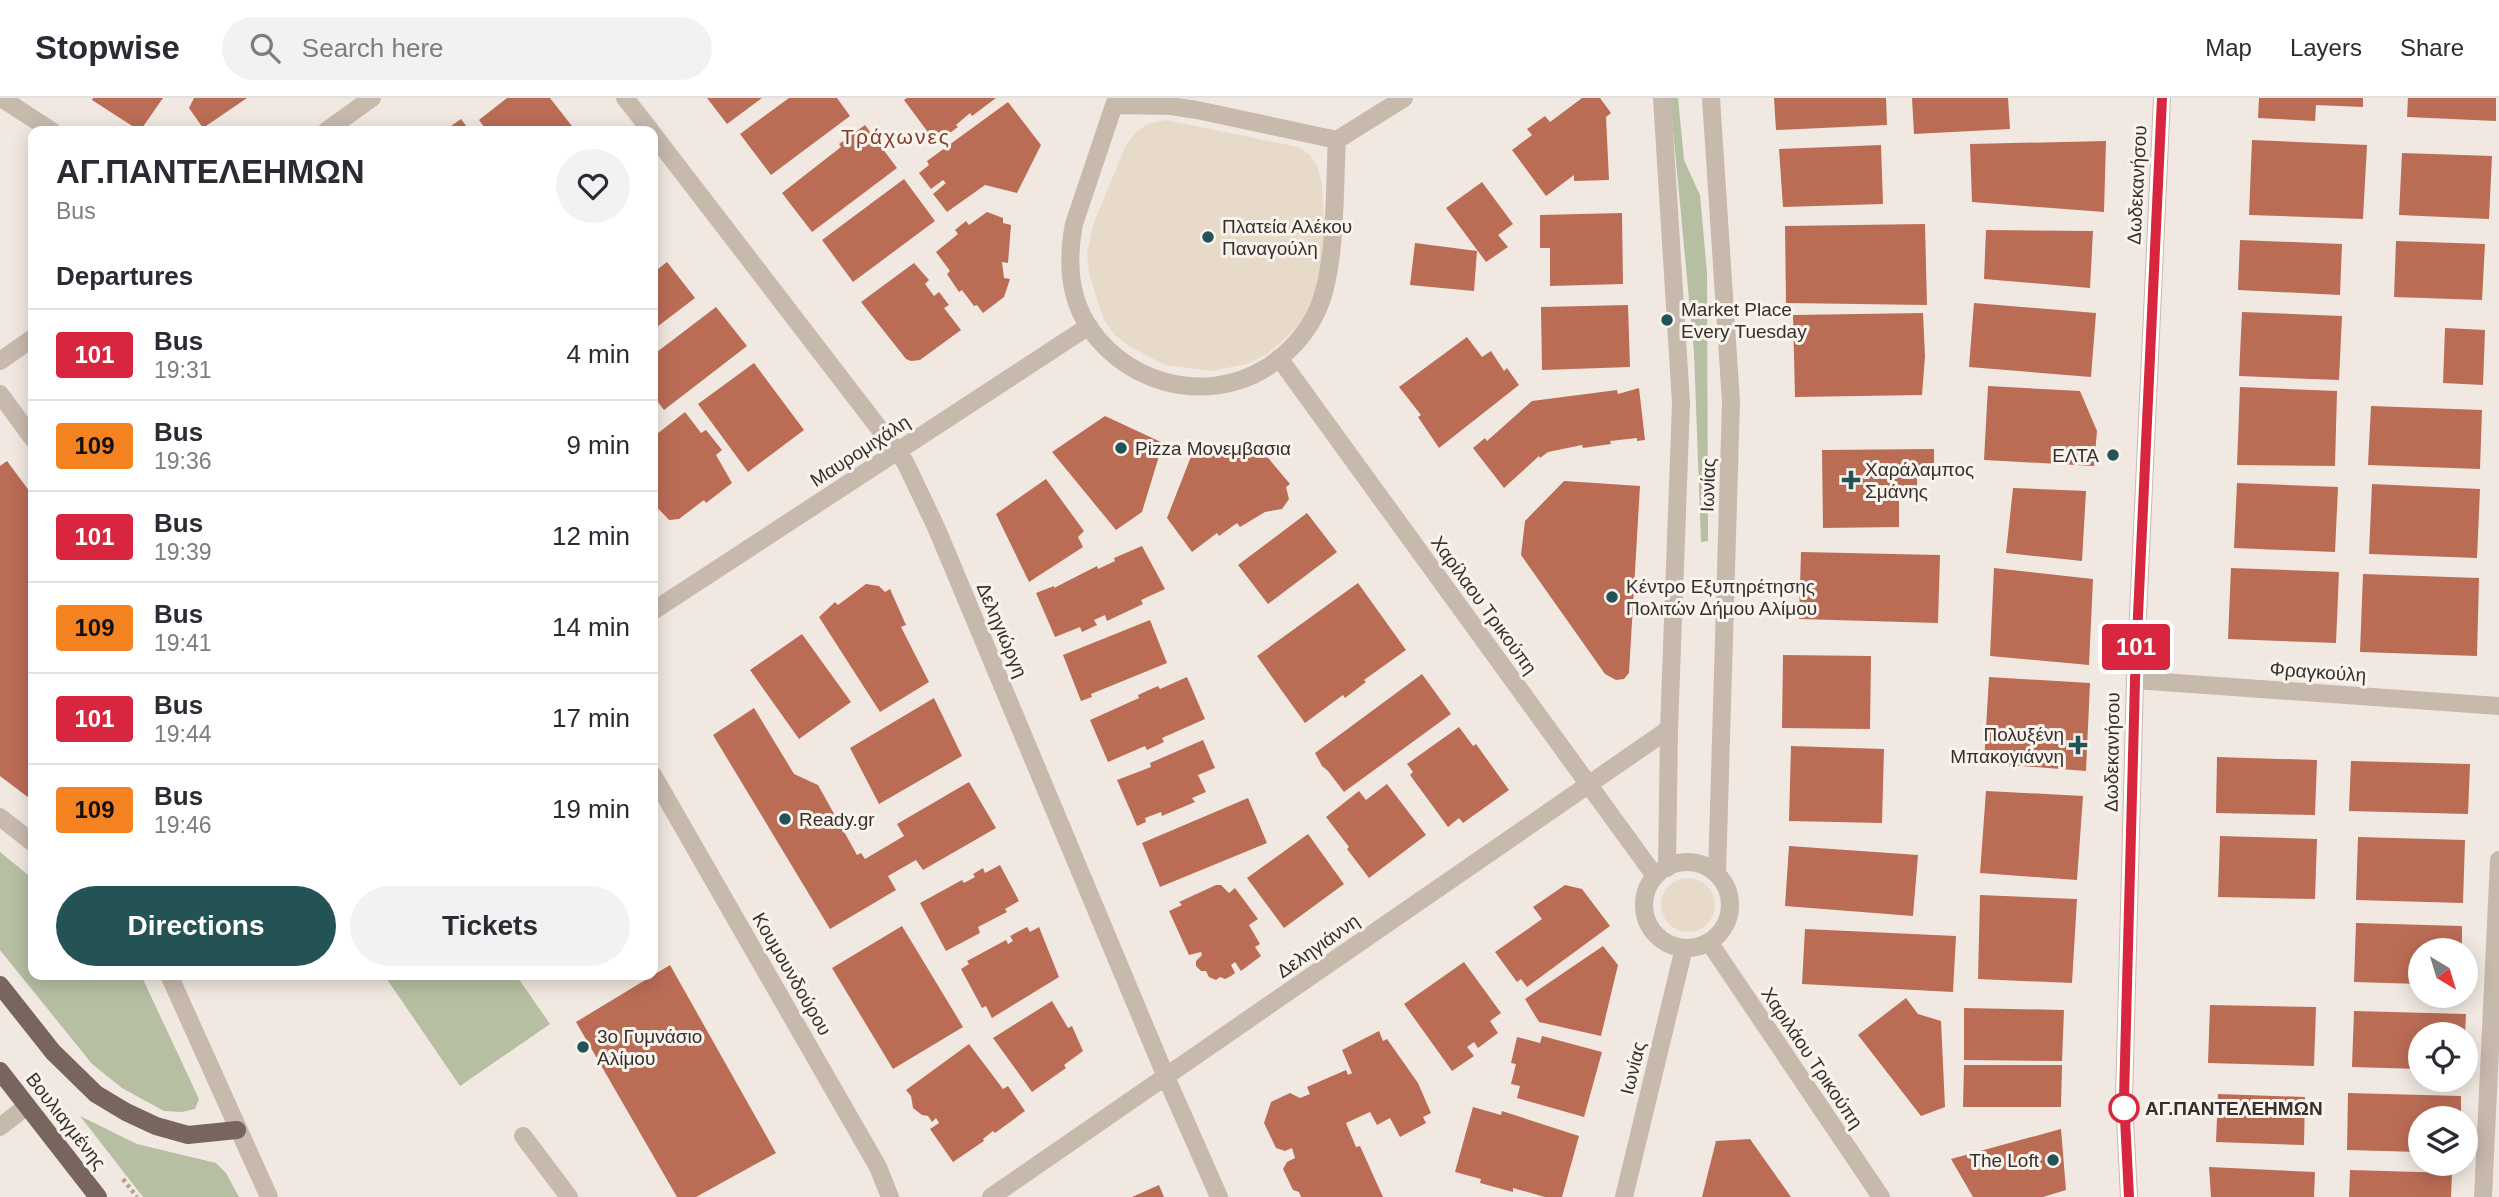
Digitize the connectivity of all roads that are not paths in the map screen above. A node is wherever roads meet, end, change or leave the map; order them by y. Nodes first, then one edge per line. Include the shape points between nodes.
1 (1, 98) edge
2 (372, 98) edge
3 (625, 98) edge
4 (1404, 98) edge
5 (1662, 98) edge
6 (1710, 98) edge
7 (2162, 98) edge
8 (1111, 101) edge
9 (44, 126) edge
10 (333, 126) edge
11 (647, 126) edge
12 (658, 140) edge
13 (1337, 140) junction
14 (1089, 326) junction
15 (28, 341) edge
16 (1279, 358) junction
17 (0, 361) edge
18 (0, 394) edge
19 (28, 432) edge
20 (897, 452) junction
21 (658, 608) edge
22 (2135, 680) junction
23 (2499, 706) edge
24 (1669, 729) junction
25 (658, 784) edge
26 (1588, 785) junction
27 (0, 817) edge
28 (28, 840) edge
29 (2499, 860) edge
30 (1661, 872) junction
31 (1717, 874) junction
32 (1709, 942) junction
33 (1684, 948) junction
34 (171, 980) edge
35 (0, 985) edge
36 (0, 1072) edge
37 (1166, 1077) junction
38 (27, 1106) junction
39 (0, 1127) edge
40 (237, 1130) junction
41 (523, 1136) dead end
42 (99, 1197) edge
43 (269, 1197) edge
44 (569, 1197) edge
45 (890, 1197) edge
46 (991, 1197) edge
47 (1219, 1197) edge
48 (1624, 1197) edge
49 (1881, 1197) edge
50 (2129, 1197) edge
51 (2483, 1197) edge

1 - 9 street
2 - 10 street
3 - 11 street, Δεληγιώργη
4 - 13 street
5 - 24 street, Ιωνίας via 1681,403
6 - 31 street, Ιωνίας via 1731,402
7 - 22 street, Δωδεκανήσου
8 - 13 street via 1198,110
8 - 14 street via 1070,242 1071,281
12 - 20 street, Δεληγιώργη
13 - 16 street via 1324,290 1310,324
14 - 16 street via 1119,360 1170,384 1225,384 1258,373
14 - 20 street, Μαυρομιχάλη
15 - 17 street
16 - 26 street, Χαρίλαου Τρικούπη
18 - 19 street
20 - 21 street, Μαυρομιχάλη
20 - 37 street, Δεληγιώργη via 936,527
22 - 23 street, Φραγκούλη
22 - 50 street, Δωδεκανήσου via 2124,1099
24 - 26 street, Δεληγιάννη
24 - 30 street, Ιωνίας
25 - 45 street, Κουμουνδούρου via 878,1167
26 - 30 street, Χαρίλαου Τρικούπη
26 - 37 street, Δεληγιάννη
27 - 28 street
29 - 51 street
30 - 31 street via 1680,863 1693,863
30 - 33 street via 1648,886 1647,921 1662,940
31 - 32 street via 1725,885 1730,910 1726,923
32 - 33 street
32 - 49 street, Χαριλάου Τρικούπη
33 - 48 street, Ιωνίας
34 - 40 street
35 - 40 main road via 53,1052 96,1094 156,1126 188,1135
36 - 38 main road, Βουλιαγμένης
37 - 46 street, Δεληγιάννη
37 - 47 street, Δεληγιώργη
38 - 39 street
38 - 42 main road, Βουλιαγμένης
40 - 43 street
41 - 44 street

